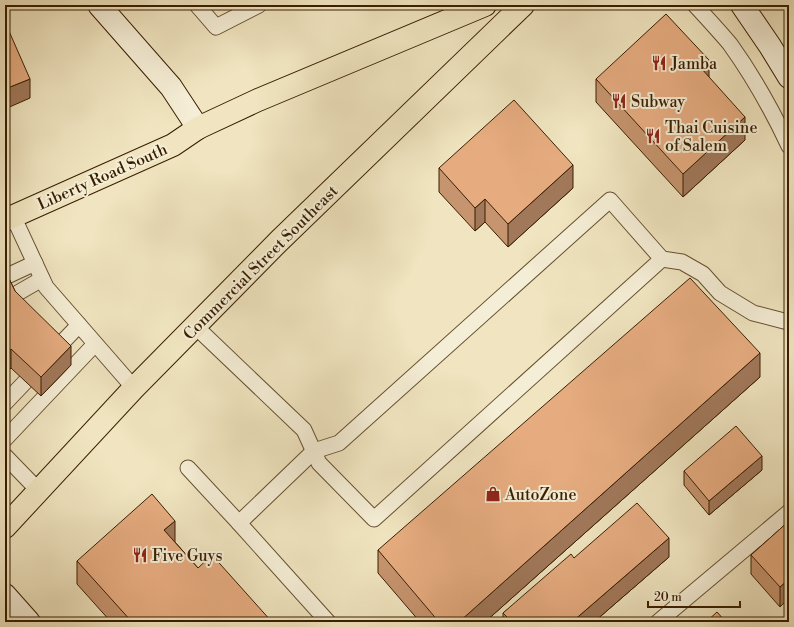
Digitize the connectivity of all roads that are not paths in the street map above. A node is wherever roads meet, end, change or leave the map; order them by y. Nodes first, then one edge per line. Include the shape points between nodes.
1 (99, 5) edge
2 (197, 5) edge
3 (259, 5) edge
4 (485, 5) edge
5 (524, 5) edge
6 (695, 5) edge
7 (742, 5) edge
8 (789, 77) edge
9 (198, 128) junction
10 (789, 146) edge
11 (9, 218) edge
12 (662, 259) junction
13 (35, 263) junction
14 (5, 277) edge
15 (42, 279) junction
16 (9, 298) edge
17 (789, 321) edge
18 (79, 325) junction
19 (195, 326) junction
20 (95, 344) junction
21 (55, 350) edge
22 (25, 382) edge
23 (134, 388) junction
24 (5, 403) edge
25 (5, 439) edge
26 (314, 451) junction
27 (5, 456) edge
28 (188, 468) dead end
29 (38, 490) junction
30 (789, 512) edge
31 (239, 523) junction
32 (5, 527) edge
33 (5, 595) edge
34 (29, 622) edge
35 (328, 622) edge
36 (658, 622) edge

1 - 9 street via 172,87
2 - 3 lane via 216,27
4 - 9 main road, Liberty Road South via 258,100
5 - 19 main road, Commercial Street Southeast via 278,241
6 - 10 lane via 745,67 763,95
7 - 8 street
9 - 11 main road, Liberty Road South via 172,145
11 - 13 lane
12 - 17 lane via 682,262 703,274 720,293 753,313
12 - 26 lane via 610,200 338,443
12 - 26 lane via 374,519 319,463
13 - 14 lane
13 - 15 lane
15 - 16 lane
15 - 18 lane
18 - 20 lane
18 - 21 lane
19 - 23 main road, Commercial Street Southeast
19 - 26 lane via 304,430
20 - 23 lane
20 - 25 lane
22 - 24 lane
23 - 29 main road, Commercial Street Southeast
26 - 31 lane
27 - 29 lane
28 - 31 lane
29 - 32 main road, Commercial Street Southeast
30 - 36 lane
31 - 35 lane
33 - 34 street

